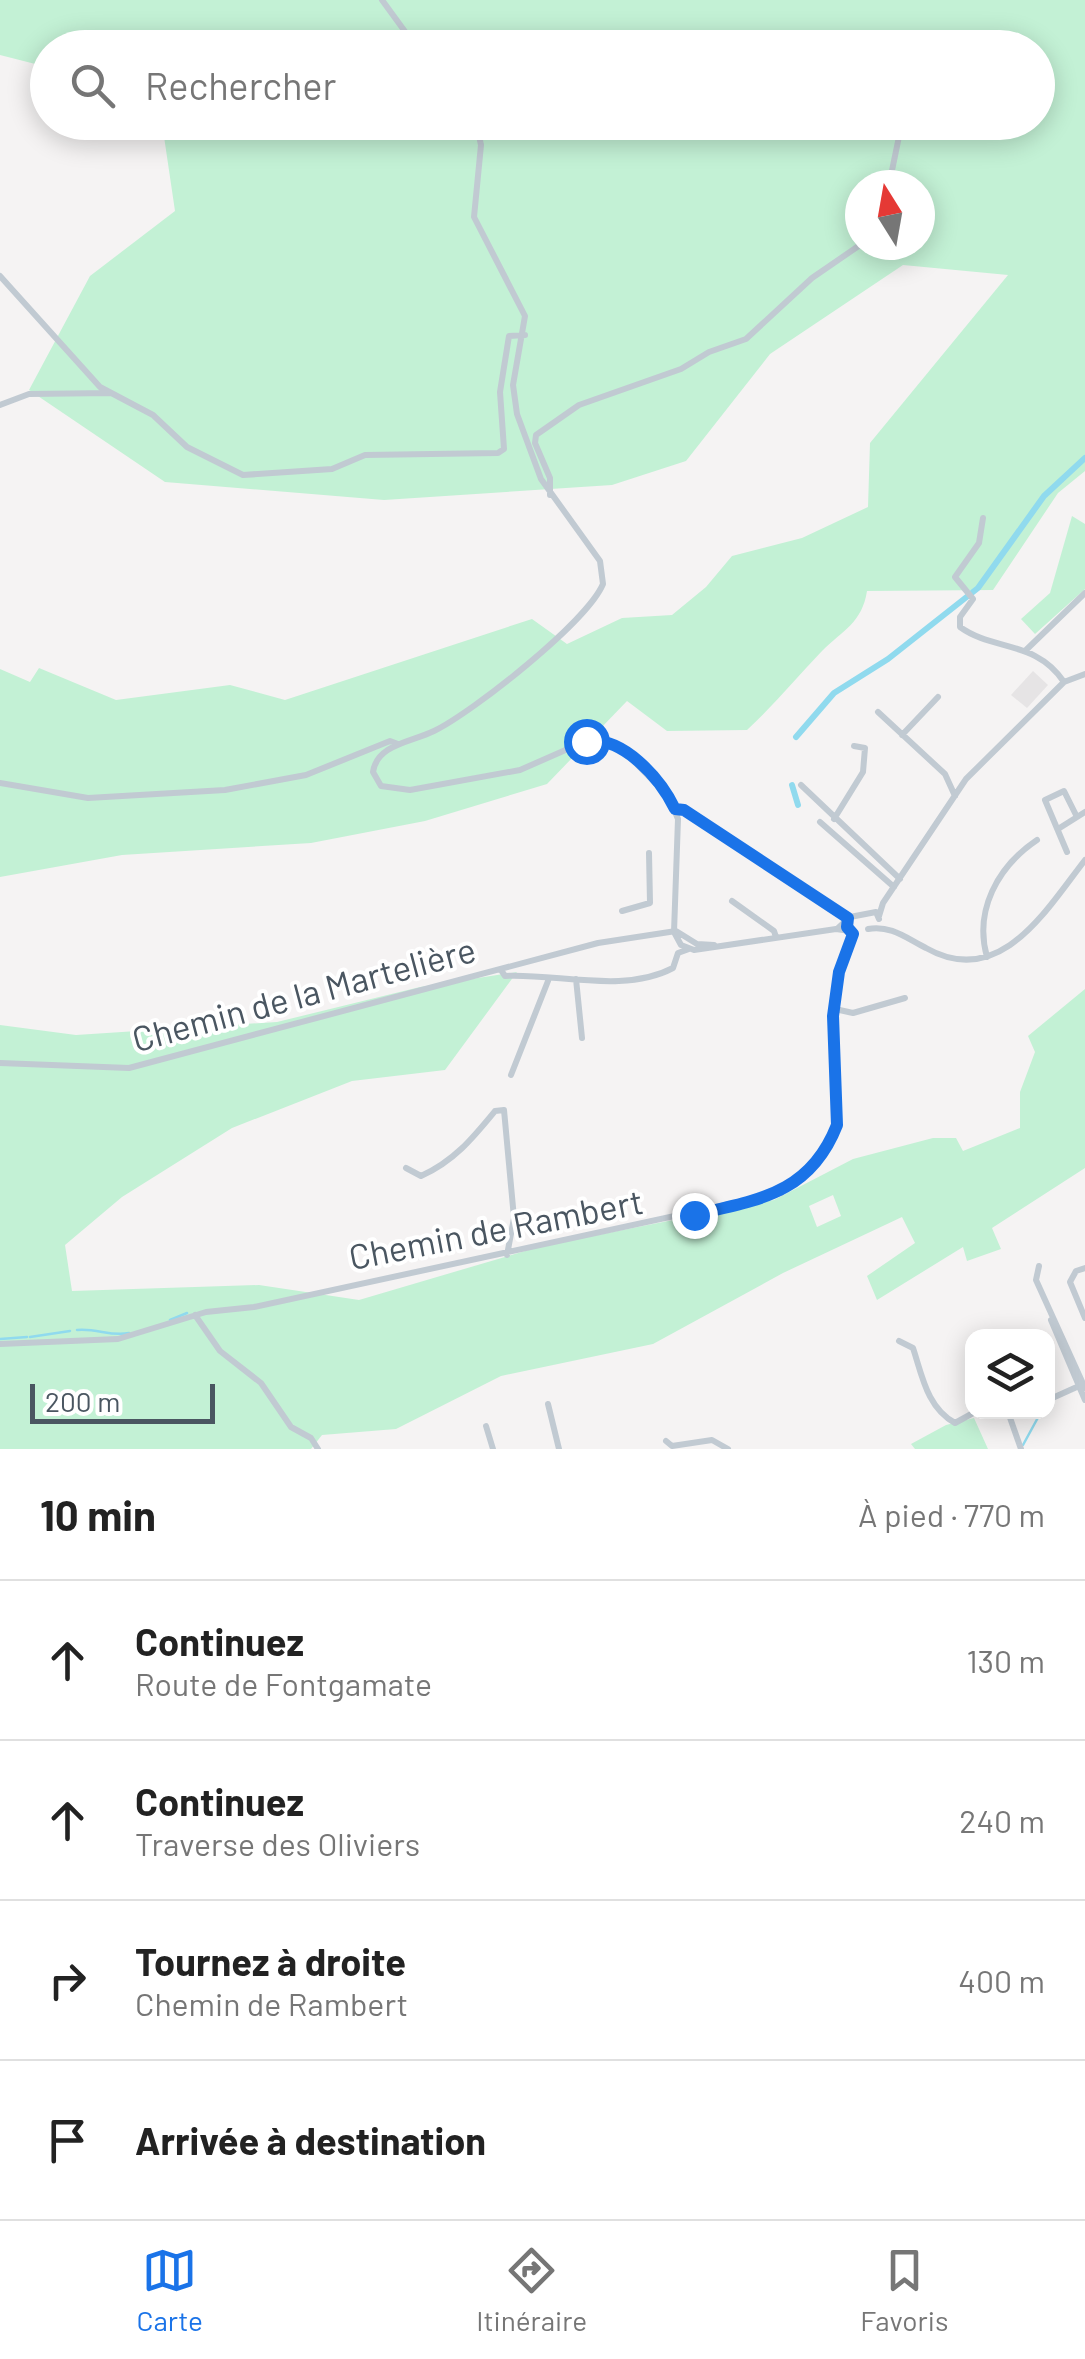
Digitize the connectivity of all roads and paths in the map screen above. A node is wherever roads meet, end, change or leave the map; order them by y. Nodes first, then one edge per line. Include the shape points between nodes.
1 (382, 0) edge
2 (404, 30) edge
3 (480, 140) edge
4 (899, 140) edge
5 (893, 170) edge
6 (845, 256) edge
7 (0, 276) edge
8 (524, 335) junction
9 (111, 393) junction
10 (0, 405) edge
11 (550, 496) junction
12 (983, 518) dead end
13 (1084, 594) edge
14 (1026, 650) junction
15 (1085, 674) edge
16 (1064, 682) junction
17 (938, 697) dead end
18 (878, 712) dead end
19 (902, 735) junction
20 (399, 744) junction
21 (854, 746) dead end
22 (361, 753) junction
23 (374, 764) junction
24 (0, 783) edge
25 (801, 785) dead end
26 (955, 796) junction
27 (675, 809) junction
28 (1081, 815) edge
29 (834, 818) junction
30 (820, 822) dead end
31 (1058, 829) junction
32 (1038, 840) dead end
33 (1067, 852) dead end
34 (649, 854) dead end
35 (1085, 860) edge
36 (900, 879) junction
37 (894, 887) junction
38 (732, 902) dead end
39 (622, 911) dead end
40 (877, 915) junction
41 (848, 920) junction
42 (885, 928) junction
43 (836, 929) junction
44 (868, 929) junction
45 (678, 932) junction
46 (852, 932) junction
47 (776, 937) junction
48 (714, 946) junction
49 (689, 949) junction
50 (986, 957) junction
51 (501, 972) junction
52 (576, 979) junction
53 (548, 981) junction
54 (905, 998) dead end
55 (835, 1009) junction
56 (582, 1038) dead end
57 (0, 1063) edge
58 (511, 1075) dead end
59 (406, 1168) dead end
60 (511, 1240) junction
61 (520, 1250) junction
62 (507, 1255) junction
63 (1039, 1266) dead end
64 (1085, 1268) edge
65 (1049, 1309) junction
66 (195, 1315) junction
67 (1085, 1318) edge
68 (1058, 1336) junction
69 (1055, 1338) edge
70 (899, 1341) dead end
71 (0, 1344) edge
72 (1082, 1387) edge
73 (1055, 1397) edge
74 (1085, 1400) edge
75 (548, 1404) dead end
76 (965, 1417) edge
77 (1010, 1419) edge
78 (486, 1426) dead end
79 (666, 1441) dead end
80 (318, 1449) edge
81 (493, 1449) edge
82 (559, 1449) edge
83 (728, 1449) edge
84 (1021, 1449) edge

1 - 2 street
3 - 8 street via 474,218 520,302
4 - 5 street
6 - 11 street via 746,339 579,406 542,430 536,443
7 - 9 street
8 - 9 street via 508,336 502,357 504,449 498,452 365,456 332,469 243,475 187,447 153,415
8 - 11 street via 514,399
9 - 10 street via 30,394
11 - 20 street via 600,561 598,594 475,706
12 - 14 street via 980,542 955,577 970,594 962,629
13 - 14 street
14 - 16 street
15 - 16 street
16 - 26 street
17 - 19 street
18 - 19 street
19 - 26 street via 945,774
20 - 22 street
20 - 23 street
21 - 29 street via 865,748 864,772
22 - 23 street
22 - 24 street via 306,775 225,790 88,798
23 - 27 street via 381,786 410,790 520,770 586,741 609,741 652,778
25 - 29 street
26 - 36 street
27 - 41 street
27 - 45 street
28 - 31 street
28 - 31 street via 1064,792 1046,799
29 - 36 street
30 - 37 street
31 - 33 street
32 - 50 street via 1006,869 983,908
34 - 39 street via 650,902
35 - 50 street via 1025,936
36 - 37 street
37 - 40 street
38 - 47 street
40 - 41 street
40 - 42 street
40 - 44 street
41 - 43 street
41 - 46 street
42 - 44 street
42 - 50 street via 937,955
43 - 46 street
43 - 47 street
44 - 46 street
45 - 48 street
45 - 49 street
45 - 51 street, Chemin de la Martelière via 598,944
46 - 55 street, Chemin de Rambert
47 - 48 street
48 - 49 street
49 - 52 street via 666,972
51 - 53 street
51 - 57 street, Chemin de la Martelière via 129,1068
52 - 53 street
52 - 56 street
53 - 58 street
54 - 55 street via 853,1013
55 - 61 street, Chemin de Rambert via 837,1125 819,1156 781,1193
59 - 60 street via 421,1176 456,1158 495,1111 504,1110
60 - 61 street
60 - 62 street
61 - 62 street, Chemin de Rambert
62 - 66 street, Chemin de Rambert
63 - 65 street via 1036,1280
64 - 67 street via 1070,1282
65 - 68 street
65 - 72 street
66 - 71 street, Chemin de Rambert via 118,1339
66 - 80 street via 220,1351 261,1383 291,1427
68 - 69 street
68 - 72 street
70 - 76 street via 913,1348 927,1390 947,1419
72 - 73 street
72 - 74 street
75 - 82 street
77 - 84 street
78 - 81 street
79 - 83 street via 672,1446 712,1440

